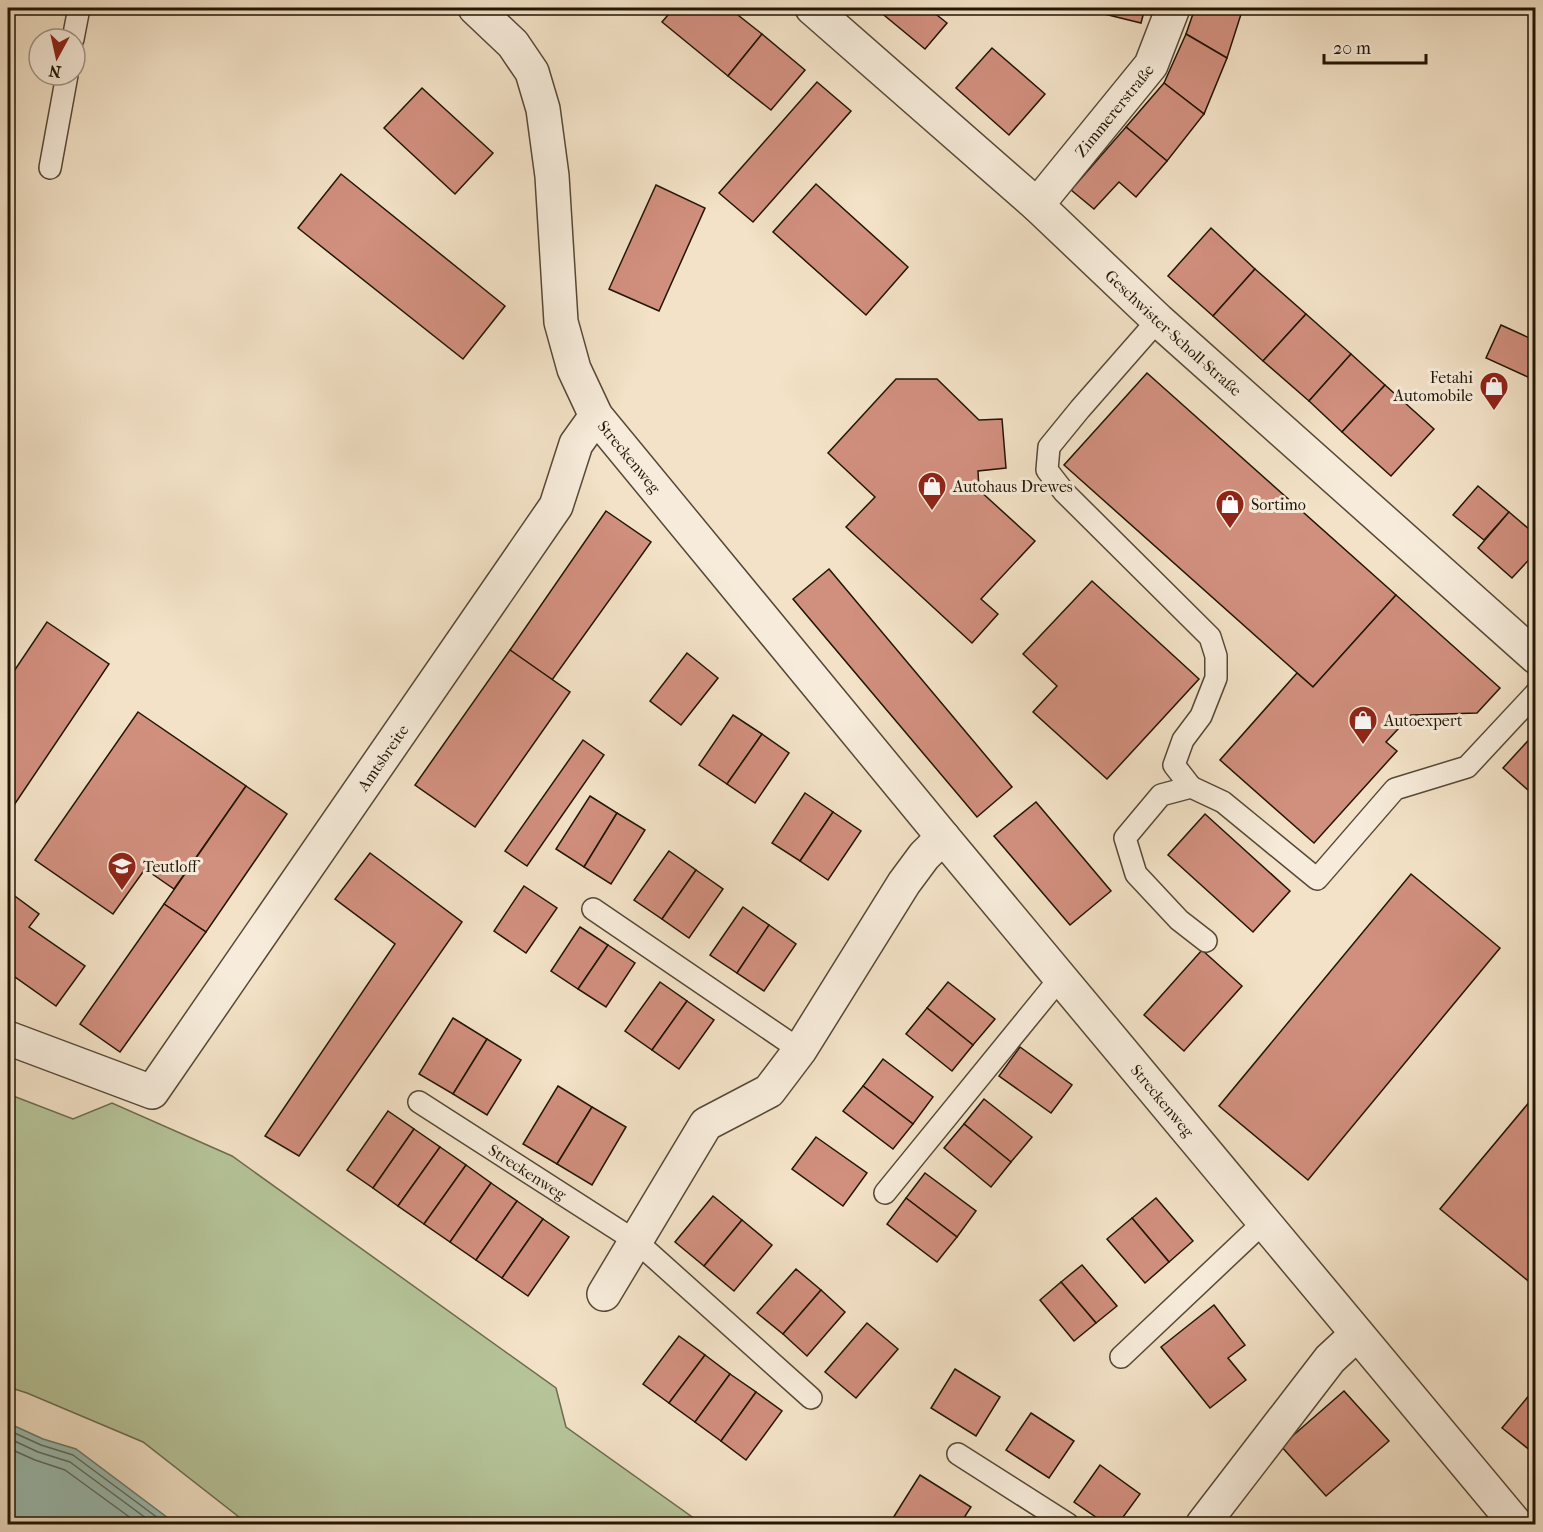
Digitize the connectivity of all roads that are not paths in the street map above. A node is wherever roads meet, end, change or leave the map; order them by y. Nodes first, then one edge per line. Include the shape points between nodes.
1 (79, 8) edge
2 (475, 8) edge
3 (812, 8) edge
4 (1173, 8) edge
5 (76, 27) edge
6 (65, 87) edge
7 (50, 168) dead end
8 (1037, 205) junction
9 (1158, 320) junction
10 (596, 416) junction
11 (1536, 657) edge
12 (1536, 693) edge
13 (1191, 787) junction
14 (943, 837) junction
15 (593, 909) dead end
16 (1206, 941) dead end
17 (1061, 977) junction
18 (8, 1038) edge
19 (800, 1050) junction
20 (418, 1102) dead end
21 (885, 1192) dead end
22 (1264, 1221) junction
23 (637, 1242) junction
24 (604, 1294) dead end
25 (1357, 1334) junction
26 (1121, 1357) dead end
27 (811, 1398) dead end
28 (958, 1454) dead end
29 (1068, 1524) edge
30 (1203, 1524) edge
31 (1516, 1524) edge

1 - 5 lane
2 - 10 street, Streckenweg via 513,44 532,72 543,109 552,176 561,322 574,369
3 - 8 street, Geschwister-Scholl-Straße
4 - 8 street, Zimmererstraße via 1151,65
6 - 7 lane
8 - 9 street, Geschwister-Scholl-Straße
9 - 11 street, Geschwister-Scholl-Straße
9 - 13 lane via 1049,447 1047,470 1064,492 1210,637 1216,656 1216,678 1201,716 1184,740 1174,765
10 - 14 street, Streckenweg
10 - 18 street, Amtsbreite via 576,444 556,506 152,1092
12 - 13 lane via 1467,767 1395,789 1317,879 1223,802
13 - 16 lane via 1161,795 1125,838 1136,874 1179,920
14 - 17 street, Streckenweg
14 - 19 street via 904,883
15 - 19 lane
17 - 21 lane
17 - 22 street, Streckenweg
19 - 23 street via 769,1091 706,1124
20 - 23 lane, Streckenweg
22 - 25 street, Streckenweg
22 - 26 lane
23 - 24 street
23 - 27 lane, Streckenweg
25 - 30 street via 1330,1359
25 - 31 street, Streckenweg
28 - 29 lane

